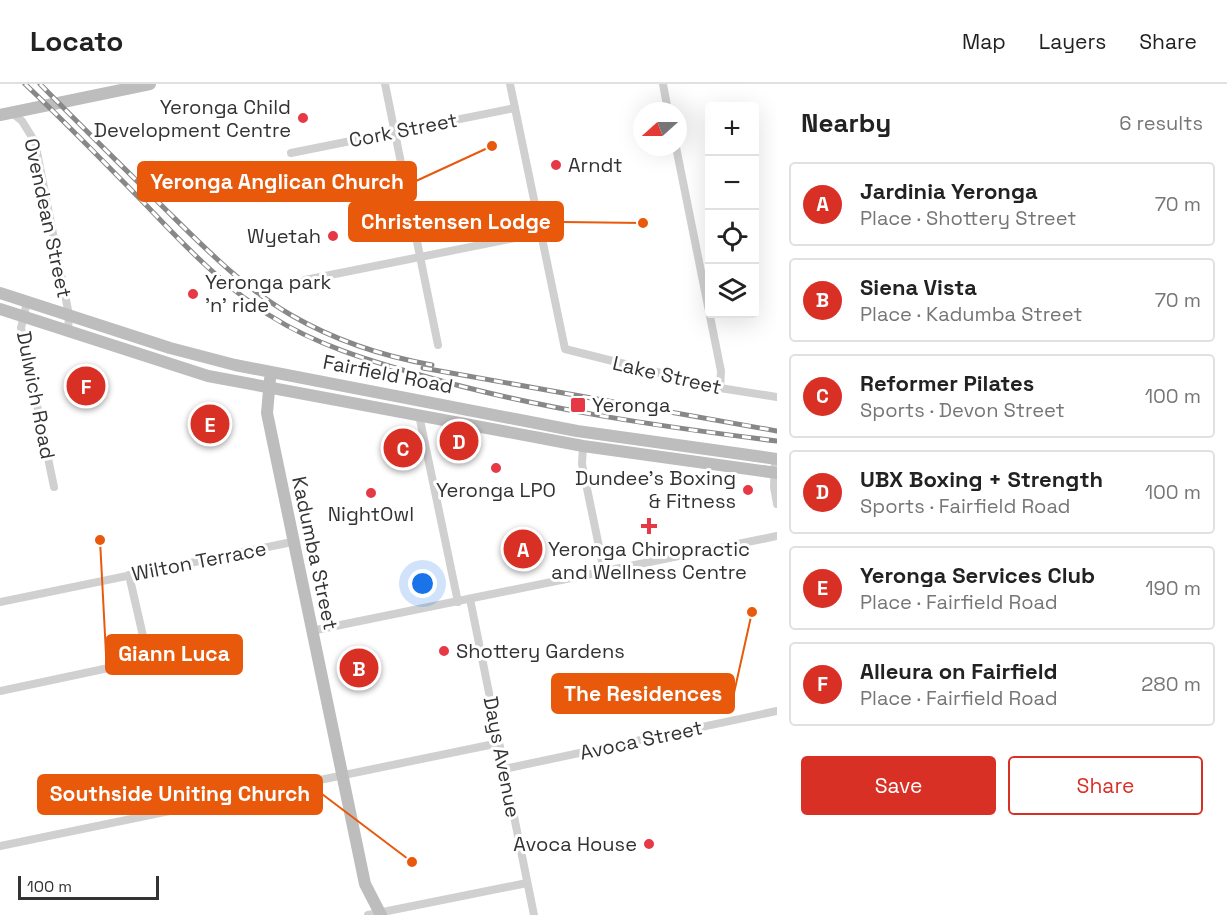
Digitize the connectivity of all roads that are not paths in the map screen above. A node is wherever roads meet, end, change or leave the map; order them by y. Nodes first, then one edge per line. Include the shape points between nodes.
1 (150, 84) edge
2 (385, 84) edge
3 (510, 84) edge
4 (663, 84) edge
5 (666, 102) edge
6 (515, 108) junction
7 (5, 114) edge
8 (395, 132) junction
9 (291, 153) dead end
10 (678, 156) edge
11 (540, 233) junction
12 (420, 257) junction
13 (292, 289) dead end
14 (0, 293) edge
15 (27, 302) junction
16 (0, 309) edge
17 (69, 315) junction
18 (22, 317) junction
19 (68, 331) junction
20 (438, 345) dead end
21 (271, 372) junction
22 (268, 386) junction
23 (720, 388) junction
24 (777, 398) edge
25 (419, 415) junction
26 (583, 446) junction
27 (776, 459) edge
28 (775, 473) edge
29 (54, 487) dead end
30 (777, 504) edge
31 (777, 536) edge
32 (292, 542) junction
33 (604, 571) junction
34 (129, 575) junction
35 (470, 599) junction
36 (0, 602) edge
37 (458, 602) junction
38 (311, 631) junction
39 (0, 691) edge
40 (777, 711) edge
41 (499, 743) junction
42 (504, 769) junction
43 (343, 775) junction
44 (0, 846) edge
45 (527, 883) junction
46 (376, 914) edge
47 (534, 915) edge

1 - 7 main road
2 - 8 street
3 - 6 street
4 - 5 street
6 - 8 street, Cork Street
6 - 11 street
7 - 17 street, Ovendean Street via 22,121 35,142
8 - 9 street, Cork Street
8 - 12 street
10 - 23 street via 721,371
11 - 12 street
11 - 23 street, Lake Street via 565,349
12 - 13 street via 305,280
12 - 20 street
14 - 15 main road, Fairfield Road
15 - 17 main road, Fairfield Road
15 - 18 street, Dulwich Road
16 - 18 main road, Fairfield Road
17 - 19 street, Ovendean Street
17 - 21 main road, Fairfield Road via 170,348
18 - 19 main road, Fairfield Road
18 - 29 street, Dulwich Road
19 - 22 main road, Fairfield Road via 163,364
21 - 22 main road, Kadumba Street
21 - 27 main road, Fairfield Road via 577,430
22 - 25 main road, Fairfield Road
22 - 32 main road, Kadumba Street via 267,413
23 - 24 street, Lake Street
25 - 26 main road, Fairfield Road
25 - 37 street
26 - 28 main road, Fairfield Road
26 - 33 street via 582,464
27 - 28 street
28 - 30 street
31 - 33 street
32 - 34 street, Wilton Terrace
32 - 38 main road, Kadumba Street
33 - 35 street
34 - 36 street, Wilton Terrace
34 - 39 street via 146,649 142,658
35 - 37 street
35 - 41 street, Days Avenue
37 - 38 street
38 - 43 main road, Kadumba Street
40 - 42 street, Avoca Street
41 - 42 street, Days Avenue
41 - 43 street
42 - 45 street, Days Avenue
43 - 44 street
43 - 46 main road, Kadumba Street via 365,884
45 - 46 street
45 - 47 street, Days Avenue

